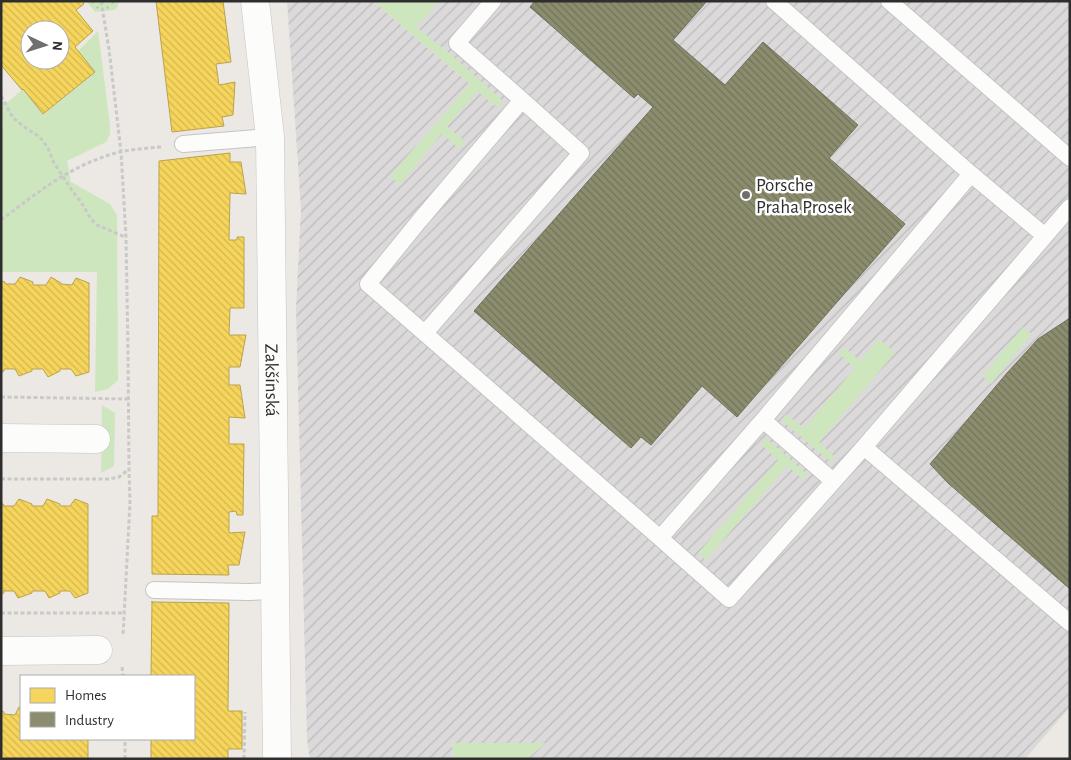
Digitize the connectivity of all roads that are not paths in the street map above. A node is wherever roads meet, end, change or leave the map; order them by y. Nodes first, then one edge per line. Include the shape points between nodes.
1 (255, 1) edge
2 (493, 1) edge
3 (774, 1) edge
4 (889, 1) edge
5 (522, 100) junction
6 (270, 137) junction
7 (183, 144) road end
8 (1070, 158) edge
9 (971, 174) junction
10 (1070, 206) edge
11 (1045, 236) junction
12 (424, 333) junction
13 (763, 420) junction
14 (1, 438) edge
15 (96, 439) dead end
16 (864, 446) junction
17 (833, 481) junction
18 (660, 538) junction
19 (154, 590) dead end
20 (275, 591) junction
21 (1070, 623) edge
22 (111, 646) road end
23 (1, 650) edge
24 (277, 759) edge

1 - 6 street, Zakšínská
2 - 5 lane via 457,42
3 - 9 lane
4 - 8 lane
5 - 12 lane via 368,284
5 - 12 lane via 581,153
6 - 7 lane
6 - 20 street, Zakšínská
9 - 11 lane
9 - 13 lane
10 - 11 lane
11 - 16 lane
12 - 18 lane
13 - 17 lane
13 - 18 lane
14 - 15 street
16 - 17 lane
16 - 21 lane
17 - 18 lane via 729,599
19 - 20 lane
20 - 24 street, Zakšínská
22 - 23 street

